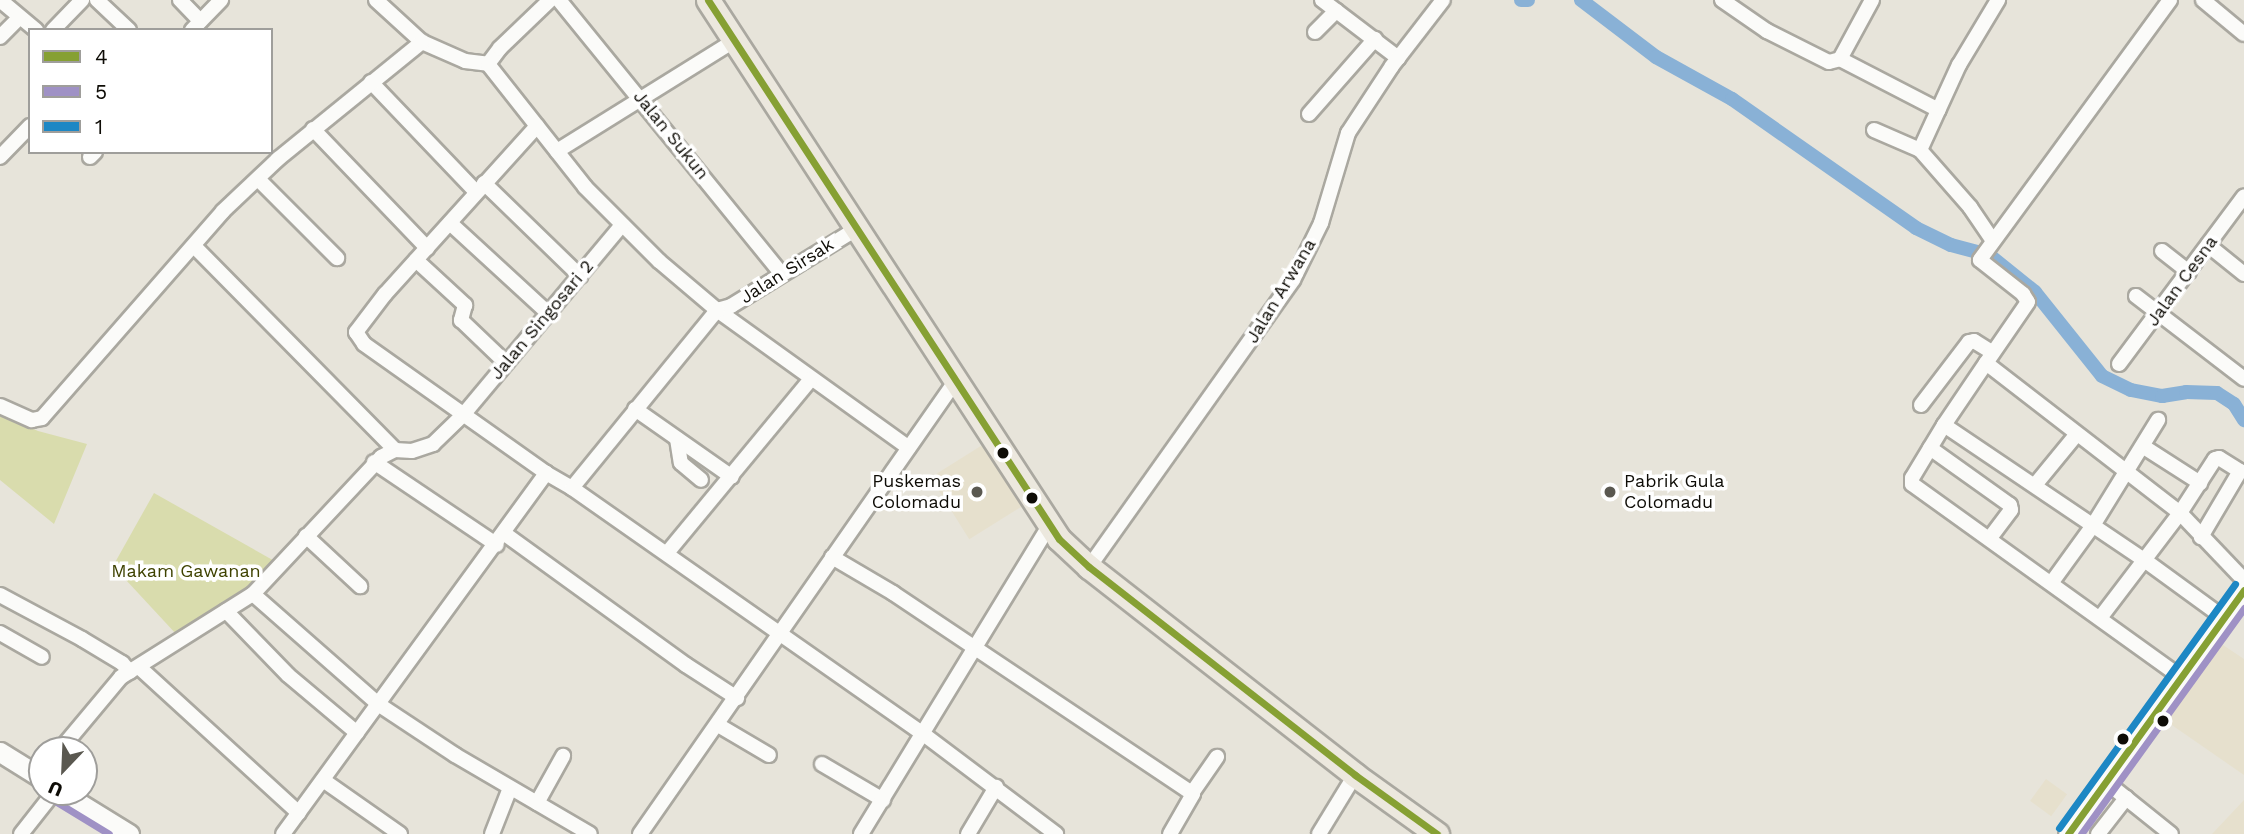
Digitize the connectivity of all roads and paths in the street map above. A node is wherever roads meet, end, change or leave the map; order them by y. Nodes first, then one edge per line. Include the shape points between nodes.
1 (82, 0) edge
2 (97, 0) edge
3 (180, 0) edge
4 (221, 0) edge
5 (376, 0) edge
6 (550, 0) edge
7 (559, 0) edge
8 (708, 0) edge
9 (1322, 0) edge
10 (1872, 0) edge
11 (1998, 0) edge
12 (2170, 0) edge
13 (2203, 0) edge
14 (1727, 1) edge
15 (6, 2) edge
16 (1439, 2) edge
17 (1336, 11) junction
18 (19, 18) junction
19 (196, 25) edge
20 (33, 28) edge
21 (55, 28) edge
22 (127, 28) edge
23 (1315, 32) dead end
24 (2244, 34) edge
25 (0, 37) edge
26 (1376, 39) junction
27 (735, 40) junction
28 (422, 42) junction
29 (1398, 58) junction
30 (1840, 59) junction
31 (488, 64) junction
32 (371, 82) junction
33 (641, 97) junction
34 (1939, 110) junction
35 (1309, 114) dead end
36 (537, 126) junction
37 (28, 128) edge
38 (313, 129) junction
39 (1874, 130) dead end
40 (1920, 150) junction
41 (556, 151) junction
42 (0, 157) edge
43 (258, 178) junction
44 (480, 188) junction
45 (2244, 196) edge
46 (450, 223) junction
47 (622, 225) junction
48 (856, 229) junction
49 (1991, 243) junction
50 (2208, 245) junction
51 (194, 246) junction
52 (427, 248) junction
53 (2162, 251) dead end
54 (337, 258) dead end
55 (416, 260) junction
56 (2189, 272) junction
57 (781, 273) junction
58 (2244, 274) edge
59 (580, 276) junction
60 (2136, 296) dead end
61 (718, 310) junction
62 (2160, 313) junction
63 (549, 314) junction
64 (1989, 358) junction
65 (506, 363) junction
66 (2119, 364) dead end
67 (811, 379) junction
68 (2244, 379) edge
69 (954, 383) junction
70 (1922, 405) dead end
71 (0, 407) edge
72 (635, 409) junction
73 (463, 415) junction
74 (2158, 421) dead end
75 (1944, 425) junction
76 (2076, 435) junction
77 (677, 439) junction
78 (2144, 447) junction
79 (1930, 448) junction
80 (909, 449) junction
81 (395, 450) junction
82 (374, 462) junction
83 (547, 473) junction
84 (2128, 473) junction
85 (732, 477) junction
86 (701, 480) dead end
87 (2200, 483) junction
88 (2035, 485) junction
89 (572, 488) junction
90 (2180, 513) junction
91 (1049, 526) junction
92 (2092, 527) junction
93 (306, 536) junction
94 (2201, 537) junction
95 (1990, 538) junction
96 (501, 539) junction
97 (667, 553) junction
98 (832, 556) junction
99 (2143, 559) junction
100 (1089, 566) junction
101 (2052, 582) junction
102 (360, 586) dead end
103 (2244, 589) edge
104 (253, 594) junction
105 (0, 595) edge
106 (226, 611) junction
107 (2100, 618) junction
108 (2224, 618) junction
109 (0, 633) edge
110 (779, 634) junction
111 (974, 647) junction
112 (42, 657) dead end
113 (135, 670) junction
114 (2181, 677) junction
115 (737, 698) junction
116 (378, 704) junction
117 (718, 725) junction
118 (357, 733) junction
119 (922, 733) junction
120 (71, 736) edge
121 (769, 755) dead end
122 (563, 756) dead end
123 (3, 757) edge
124 (1217, 757) dead end
125 (822, 764) dead end
126 (28, 770) edge
127 (1356, 775) junction
128 (323, 780) junction
129 (2106, 782) junction
130 (996, 787) junction
131 (510, 788) junction
132 (1192, 793) junction
133 (2126, 798) junction
134 (883, 800) junction
135 (537, 803) junction
136 (43, 806) edge
137 (84, 806) edge
138 (299, 813) junction
139 (21, 834) edge
140 (129, 834) edge
141 (283, 834) edge
142 (400, 834) edge
143 (492, 834) edge
144 (590, 834) edge
145 (640, 834) edge
146 (861, 834) edge
147 (968, 834) edge
148 (1056, 834) edge
149 (1170, 834) edge
150 (1319, 834) edge
151 (1437, 834) edge
152 (2068, 834) edge
153 (2098, 834) edge
154 (2171, 834) edge

1 - 21 street
2 - 22 street
3 - 19 street
4 - 19 street
5 - 28 street
6 - 31 street
7 - 33 street, Jalan Sukun
8 - 27 highway
9 - 17 street
10 - 30 street
11 - 34 street via 1959,65
12 - 49 street
13 - 24 street
14 - 30 street via 1767,31 1829,62
15 - 18 street
16 - 29 street, Jalan Arwana
17 - 23 street
17 - 26 street
18 - 20 street
18 - 25 street
26 - 29 street
26 - 35 street
27 - 33 street
27 - 48 highway
28 - 31 street via 465,61
28 - 32 street
29 - 100 street, Jalan Arwana via 1345,139 1332,196 1293,280
30 - 34 street
31 - 36 street
32 - 38 street
32 - 44 street
33 - 41 street
33 - 57 street, Jalan Sukun
34 - 40 street
36 - 41 street
36 - 44 street
37 - 42 street
38 - 43 street
38 - 52 street
39 - 40 street
40 - 49 street via 1970,207
41 - 47 street
43 - 51 street
43 - 54 street
44 - 46 street
44 - 59 street
45 - 50 street, Jalan Cesna
46 - 52 street
46 - 63 street
47 - 59 street, Jalan Singosari 2
47 - 61 street
48 - 57 street, Jalan Sirsak
48 - 69 highway
49 - 64 street via 1980,260 2028,302
50 - 56 street, Jalan Cesna
50 - 58 street
51 - 71 street via 42,418 32,420
51 - 81 street
52 - 55 street
53 - 56 street
55 - 65 street via 465,305 461,320
55 - 73 street via 357,328 357,336
56 - 62 street, Jalan Cesna
57 - 61 street, Jalan Sirsak
59 - 63 street, Jalan Singosari 2
60 - 62 street
61 - 67 street
61 - 72 street
62 - 66 street, Jalan Cesna
62 - 68 street
63 - 65 street, Jalan Singosari 2
64 - 70 street via 1970,341
64 - 75 street
64 - 76 street
65 - 73 street, Jalan Singosari 2
67 - 80 street
67 - 85 street
69 - 80 street
69 - 91 highway
72 - 77 street
72 - 89 street
73 - 81 street, Jalan Singosari 2 via 433,444 412,451
73 - 83 street
74 - 78 street
75 - 79 street
75 - 88 street
76 - 84 street
76 - 88 street
77 - 85 street
77 - 86 street via 681,463
78 - 84 street
78 - 87 street
79 - 95 street via 1912,484
79 - 95 street via 2010,505
80 - 98 street
81 - 82 street
82 - 93 street
82 - 96 street
83 - 89 street
83 - 96 street
84 - 90 street
84 - 92 street
85 - 97 street
87 - 90 street
87 - 94 street via 2217,458 2240,471
88 - 92 street
89 - 97 street
90 - 94 street
90 - 99 street
91 - 100 highway
91 - 111 street
92 - 99 street
92 - 101 street
93 - 102 street
93 - 104 street
94 - 103 street
95 - 101 street
96 - 115 street
96 - 116 street
97 - 110 street
98 - 110 street
98 - 111 street
99 - 107 street
99 - 108 street
100 - 127 highway
101 - 107 street
103 - 108 main road
104 - 106 street
104 - 116 street
105 - 113 street
106 - 113 street
106 - 118 street via 288,675
107 - 114 street
108 - 114 main road
109 - 112 street
110 - 115 street
110 - 119 street
111 - 119 street
111 - 132 street
113 - 120 street via 113,685
113 - 138 street
114 - 129 main road
115 - 117 street
116 - 118 street
116 - 131 street
117 - 121 street
117 - 145 street
118 - 128 street
119 - 130 street
119 - 134 street
122 - 135 street
123 - 126 main road
124 - 132 street
125 - 134 street
127 - 150 street
127 - 151 highway
128 - 138 street
128 - 142 street
129 - 133 street
129 - 152 main road
130 - 147 street
130 - 148 street
131 - 135 street
131 - 143 street
132 - 149 street via 1194,797
133 - 153 street
133 - 154 street
134 - 146 street
135 - 144 street
136 - 139 street
137 - 140 main road
138 - 141 street

